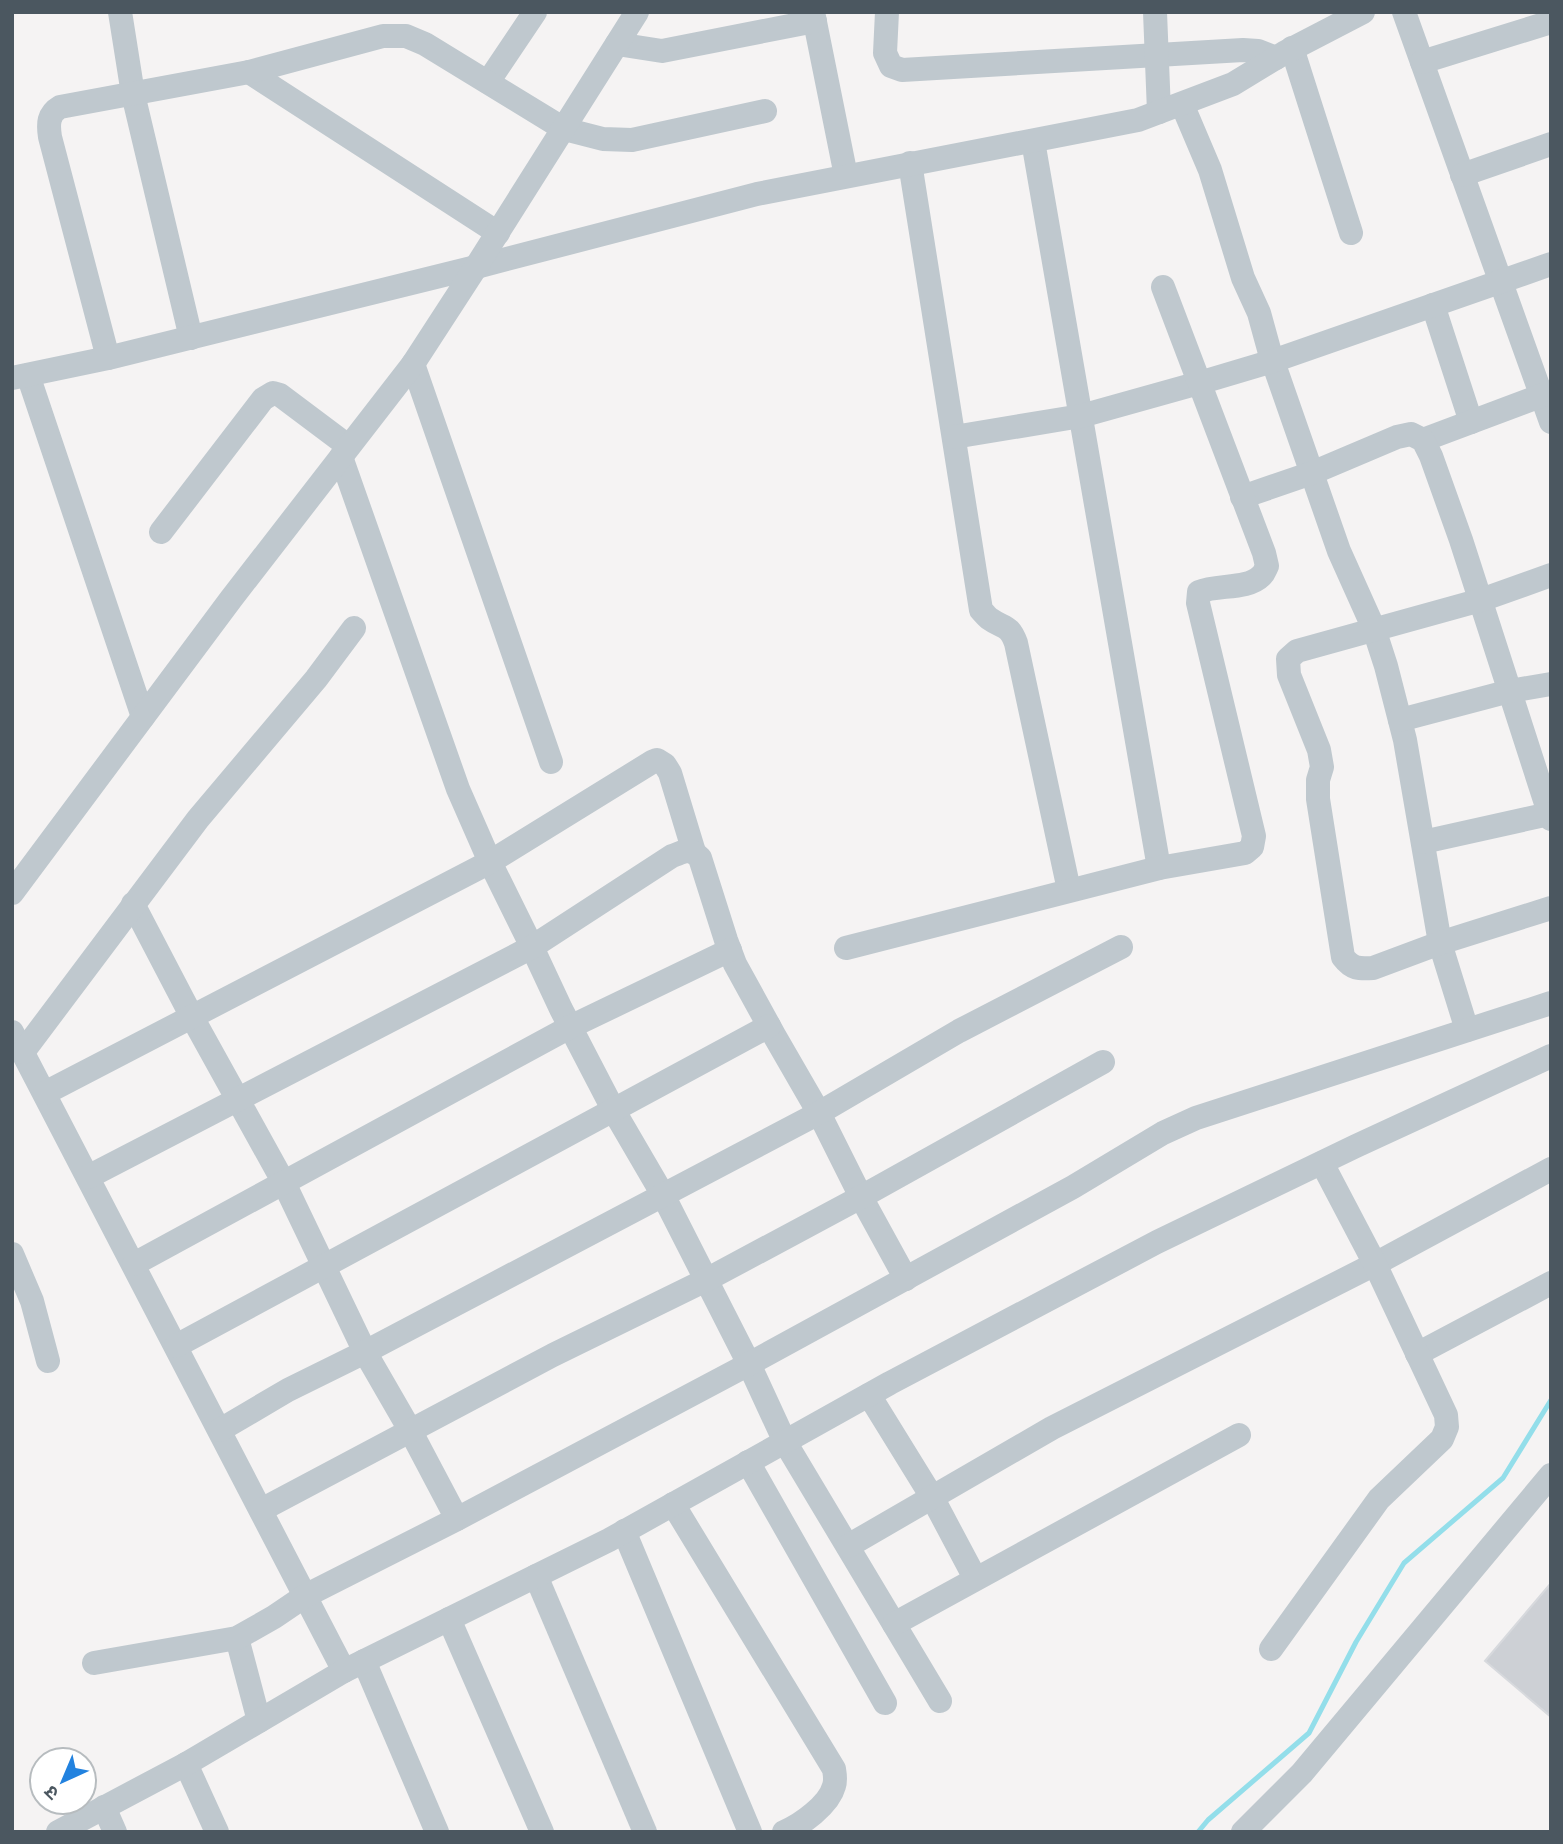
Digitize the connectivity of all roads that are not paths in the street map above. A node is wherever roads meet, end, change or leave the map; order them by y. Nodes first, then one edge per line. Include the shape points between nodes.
1 (120, 12) edge
2 (535, 12) edge
3 (637, 12) edge
4 (887, 12) edge
5 (1155, 12) edge
6 (1363, 12) edge
7 (1404, 12) edge
8 (814, 17) edge
9 (1551, 22) edge
10 (617, 44) junction
11 (1284, 53) junction
12 (1156, 55) junction
13 (1422, 62) junction
14 (249, 72) junction
15 (488, 82) junction
16 (133, 94) junction
17 (1170, 108) junction
18 (765, 111) dead end
19 (564, 129) junction
20 (1033, 141) junction
21 (1551, 144) edge
22 (910, 163) junction
23 (1462, 175) junction
24 (846, 176) junction
25 (498, 233) junction
26 (1351, 233) dead end
27 (1551, 264) edge
28 (476, 267) junction
29 (1500, 281) junction
30 (1163, 287) dead end
31 (1433, 305) junction
32 (191, 338) junction
33 (108, 358) junction
34 (1273, 361) junction
35 (412, 364) junction
36 (16, 376) edge
37 (1199, 383) junction
38 (1546, 394) edge
39 (1081, 416) junction
40 (1471, 422) junction
41 (1551, 422) edge
42 (954, 437) junction
43 (1423, 440) junction
44 (345, 452) junction
45 (1312, 473) junction
46 (1242, 496) junction
47 (161, 532) dead end
48 (1551, 575) edge
49 (1481, 600) junction
50 (354, 628) dead end
51 (1374, 629) junction
52 (1551, 684) edge
53 (1510, 691) junction
54 (143, 718) junction
55 (1400, 720) junction
56 (551, 762) dead end
57 (1550, 816) edge
58 (1423, 842) junction
59 (694, 852) junction
60 (489, 862) junction
61 (1159, 868) junction
62 (1069, 890) junction
63 (12, 893) edge
64 (133, 904) junction
65 (1551, 908) edge
66 (1440, 943) junction
67 (532, 947) junction
68 (1121, 947) dead end
69 (846, 948) dead end
70 (730, 950) junction
71 (1551, 1003) edge
72 (192, 1017) junction
73 (570, 1027) junction
74 (769, 1027) junction
75 (1467, 1030) junction
76 (18, 1042) edge
77 (1551, 1056) edge
78 (1103, 1062) dead end
79 (45, 1093) junction
80 (237, 1098) junction
81 (614, 1111) junction
82 (819, 1113) junction
83 (1322, 1163) junction
84 (1551, 1169) edge
85 (88, 1177) junction
86 (284, 1183) junction
87 (663, 1195) junction
88 (861, 1197) junction
89 (12, 1254) edge
90 (134, 1264) junction
91 (1375, 1264) junction
92 (324, 1266) junction
93 (906, 1279) junction
94 (706, 1280) junction
95 (1551, 1283) edge
96 (176, 1346) junction
97 (365, 1352) junction
98 (1417, 1354) junction
99 (47, 1361) dead end
100 (749, 1364) junction
101 (869, 1395) junction
102 (220, 1430) junction
103 (411, 1430) junction
104 (1239, 1435) dead end
105 (785, 1442) junction
106 (748, 1462) junction
107 (1551, 1475) edge
108 (932, 1497) junction
109 (673, 1504) junction
110 (261, 1510) junction
111 (457, 1519) junction
112 (624, 1531) junction
113 (848, 1546) junction
114 (536, 1576) junction
115 (975, 1578) junction
116 (305, 1596) junction
117 (449, 1619) junction
118 (894, 1624) junction
119 (237, 1638) junction
120 (1271, 1649) dead end
121 (94, 1662) dead end
122 (354, 1666) junction
123 (940, 1701) dead end
124 (885, 1703) dead end
125 (259, 1721) junction
126 (186, 1764) junction
127 (104, 1807) junction
128 (58, 1832) edge
129 (115, 1832) edge
130 (217, 1832) edge
131 (437, 1832) edge
132 (542, 1832) edge
133 (645, 1832) edge
134 (750, 1832) edge
135 (783, 1832) edge
136 (1243, 1832) edge

1 - 16 street
2 - 15 street
3 - 10 street
4 - 12 street via 886,53 891,66 902,70
5 - 12 street
6 - 11 street
7 - 13 street
8 - 10 street via 662,51
8 - 24 street
9 - 13 street
10 - 19 street
11 - 12 street via 1243,50
11 - 17 street via 1233,84
11 - 26 street
12 - 17 street
13 - 23 street
14 - 15 street via 383,36 407,36
14 - 16 street
14 - 25 street
15 - 19 street
16 - 32 street
16 - 33 street via 60,107 48,124
17 - 20 street via 1138,120
17 - 34 street via 1210,170
18 - 19 street via 632,140 603,139
19 - 25 street
20 - 22 street
20 - 39 street
21 - 23 street
22 - 24 street
22 - 42 street
23 - 29 street
24 - 28 street via 757,194
25 - 28 street
27 - 29 street
28 - 32 street
28 - 35 street
29 - 31 street
29 - 38 street
30 - 37 street
31 - 34 street
31 - 40 street
32 - 33 street
33 - 36 street
34 - 37 street
34 - 45 street
35 - 44 street
35 - 56 street
36 - 54 street
37 - 39 street
37 - 46 street
38 - 40 street
38 - 41 street
39 - 42 street
39 - 61 street
40 - 43 street
42 - 62 street via 981,610 1012,632 1016,643
43 - 45 street via 1411,434 1397,437
43 - 49 street
44 - 47 street via 281,395 272,393
44 - 54 street
44 - 60 street via 458,789
45 - 46 street
45 - 51 street via 1339,551
46 - 61 street via 1267,566 1260,578 1199,592 1198,603 1254,836 1252,847 1245,853
48 - 49 street
49 - 51 street
49 - 53 street
50 - 64 street
51 - 55 street
51 - 66 street via 1297,651 1288,659 1289,675 1319,750 1318,799 1343,957 1349,965 1373,968
52 - 53 street
53 - 55 street
53 - 57 street
54 - 63 street
55 - 58 street
57 - 58 street
58 - 66 street
59 - 60 street via 670,773 657,760
59 - 67 street via 672,856
59 - 70 street via 700,858
60 - 67 street
60 - 72 street
61 - 62 street
62 - 69 street
64 - 72 street
64 - 76 street
65 - 66 street
66 - 75 street
67 - 73 street
67 - 80 street
68 - 82 street via 959,1031
70 - 73 street
70 - 74 street
71 - 75 street
72 - 79 street
72 - 80 street
73 - 81 street
73 - 86 street
74 - 81 street
74 - 82 street
75 - 93 street via 1196,1118
76 - 79 street
77 - 83 street
78 - 88 street
79 - 85 street
80 - 85 street
80 - 86 street
81 - 87 street
81 - 92 street
82 - 87 street
82 - 88 street
83 - 91 street
83 - 101 street via 1157,1242
84 - 91 street
85 - 90 street
86 - 90 street
86 - 92 street
87 - 94 street
87 - 97 street
88 - 93 street
88 - 94 street
89 - 99 street via 32,1301
90 - 96 street
91 - 98 street
91 - 108 street via 1052,1428
92 - 96 street
92 - 97 street
93 - 100 street
94 - 100 street
94 - 103 street
95 - 98 street
96 - 102 street
97 - 102 street
97 - 103 street
98 - 120 street via 1446,1415 1442,1439 1379,1499
100 - 105 street
100 - 111 street
101 - 105 street
101 - 108 street
102 - 110 street
103 - 110 street
103 - 111 street
104 - 115 street
105 - 106 street
105 - 113 street
106 - 109 street
106 - 124 street
107 - 136 street via 1302,1773
108 - 113 street
108 - 115 street
109 - 112 street
109 - 135 street via 834,1769 833,1791 813,1815
110 - 116 street
111 - 116 street
112 - 114 street
112 - 134 street
113 - 118 street
114 - 117 street
114 - 133 street
115 - 118 street
116 - 119 street
116 - 122 street
117 - 122 street
117 - 132 street
118 - 123 street
119 - 121 street
119 - 125 street
122 - 125 street
122 - 131 street
125 - 126 street
126 - 127 street
126 - 130 street
127 - 128 street
127 - 129 street

